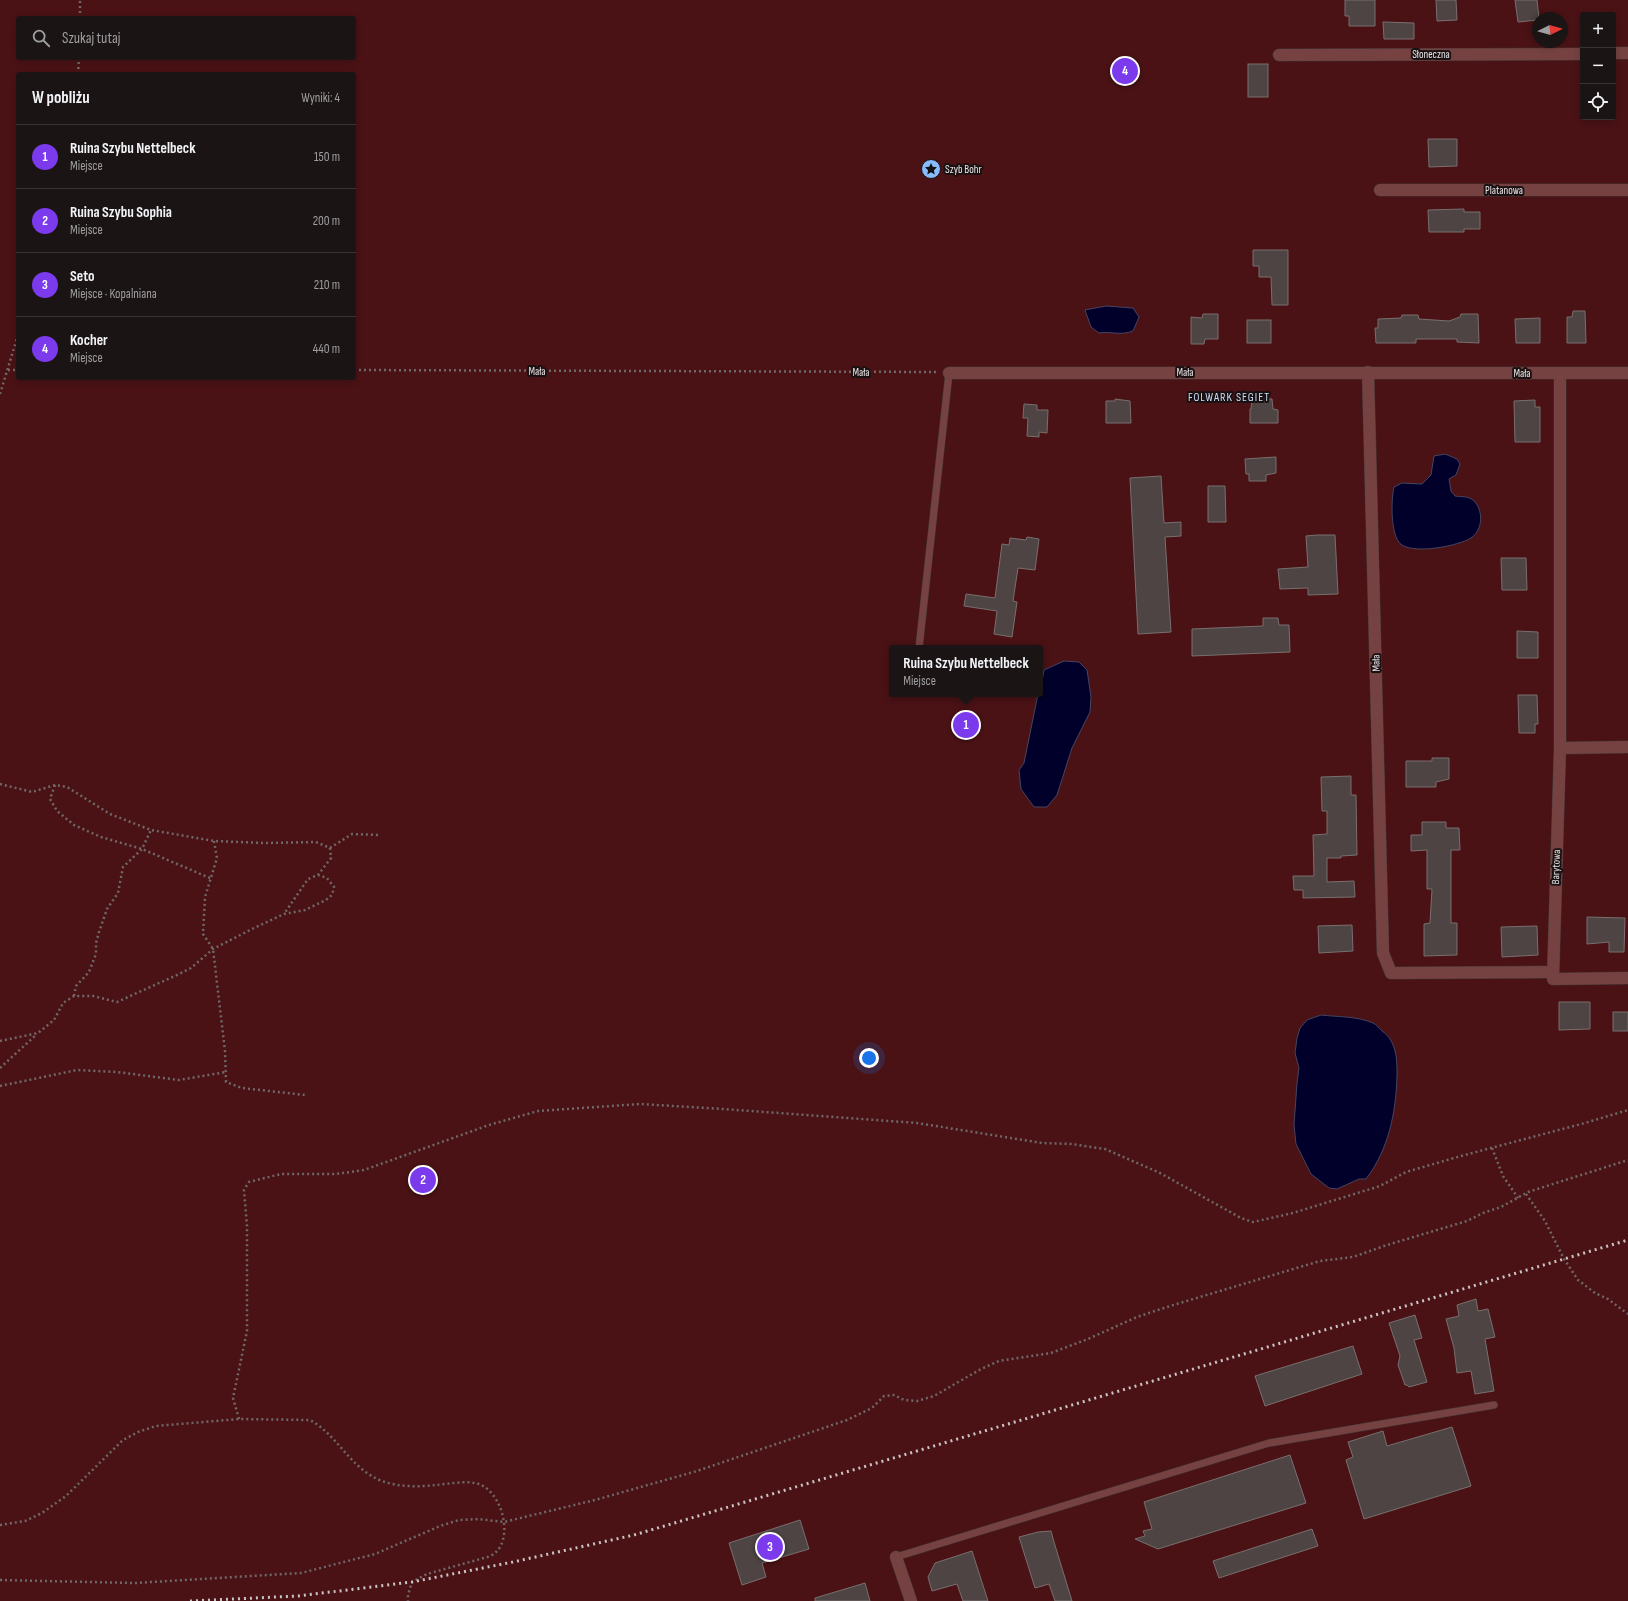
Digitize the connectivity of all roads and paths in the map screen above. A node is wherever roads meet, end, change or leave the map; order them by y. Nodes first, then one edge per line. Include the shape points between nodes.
1 (80, 0) edge
2 (80, 16) edge
3 (1616, 53) edge
4 (1628, 53) edge
5 (1580, 54) edge
6 (1279, 55) dead end
7 (79, 60) edge
8 (78, 72) edge
9 (1380, 190) dead end
10 (1628, 190) edge
11 (16, 342) edge
12 (8, 370) junction
13 (16, 370) edge
14 (356, 370) edge
15 (1368, 372) junction
16 (949, 373) junction
17 (1560, 373) junction
18 (1628, 373) edge
19 (0, 394) edge
20 (919, 645) edge
21 (1628, 747) edge
22 (1560, 748) junction
23 (0, 784) edge
24 (55, 785) junction
25 (151, 830) junction
26 (378, 835) dead end
27 (214, 841) junction
28 (330, 848) junction
29 (142, 849) junction
30 (318, 875) junction
31 (210, 878) junction
32 (284, 914) junction
33 (212, 949) junction
34 (1553, 972) junction
35 (1628, 978) edge
36 (74, 996) junction
37 (38, 1033) junction
38 (0, 1041) edge
39 (0, 1068) edge
40 (226, 1072) junction
41 (0, 1086) edge
42 (306, 1095) dead end
43 (1628, 1110) edge
44 (1492, 1148) junction
45 (1628, 1160) edge
46 (1526, 1194) junction
47 (1518, 1198) junction
48 (1628, 1314) edge
49 (1494, 1404) dead end
50 (239, 1419) junction
51 (504, 1522) junction
52 (0, 1525) edge
53 (896, 1557) joint
54 (0, 1580) edge
55 (408, 1601) edge
56 (911, 1601) edge

1 - 2 path
3 - 4 street
5 - 6 street, Słoneczna
7 - 8 path
9 - 10 street, Platanowa
11 - 12 path
12 - 13 path
12 - 19 path
14 - 16 path, Mała
15 - 16 street, Mała
15 - 17 street, Mała
15 - 34 street, Mała via 1383,953 1391,973
16 - 20 lane
17 - 18 street, Mała
17 - 22 street, Barytowa
21 - 22 street
22 - 34 street, Barytowa
23 - 24 path via 32,792
24 - 25 path via 66,787 110,814
24 - 29 path via 50,799 57,811 74,825 101,837
25 - 27 path
25 - 29 path
26 - 28 path via 352,834
27 - 28 path via 265,844 316,842
27 - 31 path via 217,858
28 - 30 path via 331,858
29 - 31 path
29 - 36 path via 123,867 118,893 107,909 99,932 96,954 89,972 76,986
30 - 32 path via 308,879
30 - 32 path via 327,878 334,887 332,895 305,910
31 - 33 path via 204,902 203,934
32 - 33 path
33 - 36 path via 191,968 117,1002 93,996
33 - 40 path
34 - 35 street via 1553,980
36 - 37 path via 63,1003 54,1020
37 - 38 path
37 - 39 path
40 - 41 path via 179,1080 77,1070
40 - 42 path via 226,1082 242,1088
43 - 44 path
44 - 47 path via 1503,1176
44 - 50 path via 1406,1172 1380,1186 1346,1197 1253,1222 1241,1218 1160,1173 1104,1149 1042,1143 917,1123 723,1108 640,1104 538,1111 489,1125 364,1170 336,1174 282,1174 249,1182 244,1190 247,1226 247,1331 233,1398
45 - 46 path
46 - 47 path
46 - 48 path via 1545,1221 1578,1280
47 - 51 path via 1467,1221 1358,1256 1320,1261 1170,1306 1050,1353 999,1361 934,1396 917,1401 884,1396 862,1414 801,1437 697,1471
49 - 53 lane via 1269,1444
50 - 51 path via 310,1420 320,1425 364,1472 382,1481 408,1486 453,1483 485,1487 500,1506
50 - 52 path via 156,1426 138,1432 123,1440 66,1496 48,1509 25,1520
51 - 54 path via 460,1520 375,1554 301,1573 135,1583
51 - 55 path via 501,1547 497,1552 492,1556 427,1574 412,1582
53 - 56 street

